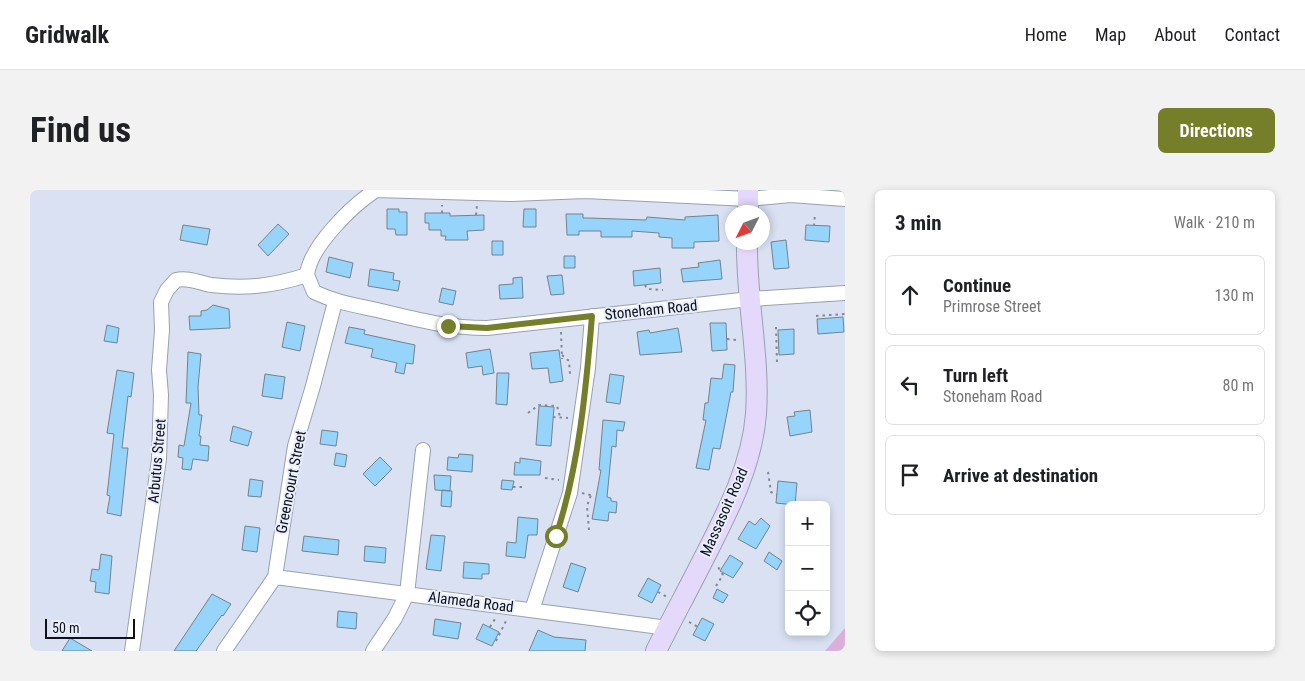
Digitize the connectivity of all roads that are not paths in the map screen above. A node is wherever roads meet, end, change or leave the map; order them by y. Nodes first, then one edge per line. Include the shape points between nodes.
1 (376, 190) edge
2 (845, 199) edge
3 (748, 201) edge
4 (747, 250) edge
5 (307, 275) junction
6 (845, 293) edge
7 (750, 299) junction
8 (334, 302) junction
9 (592, 316) junction
10 (423, 450) dead end
11 (275, 577) junction
12 (407, 594) junction
13 (532, 610) junction
14 (668, 628) junction
15 (132, 651) edge
16 (224, 651) edge
17 (373, 651) edge
18 (656, 651) edge

1 - 3 street via 512,194 586,191
1 - 5 street via 358,202 333,230 311,260
2 - 3 street via 791,195
4 - 7 main road, Massasoit Road
5 - 8 street, Stoneham Road via 314,292
5 - 15 street, Arbutus Street via 265,287 210,285 181,279 172,282 161,302 159,459
6 - 7 street, Stoneham Road
7 - 9 street, Stoneham Road
7 - 14 main road, Massasoit Road via 756,382 752,440 736,493
8 - 9 street, Stoneham Road via 448,326 487,328
8 - 11 street, Greencourt Street via 295,446
9 - 13 street via 570,493
10 - 12 street
11 - 12 street, Alameda Road
11 - 16 street, Greencourt Street
12 - 13 street, Alameda Road
12 - 17 street
13 - 14 street, Alameda Road
14 - 18 main road, Massasoit Road

